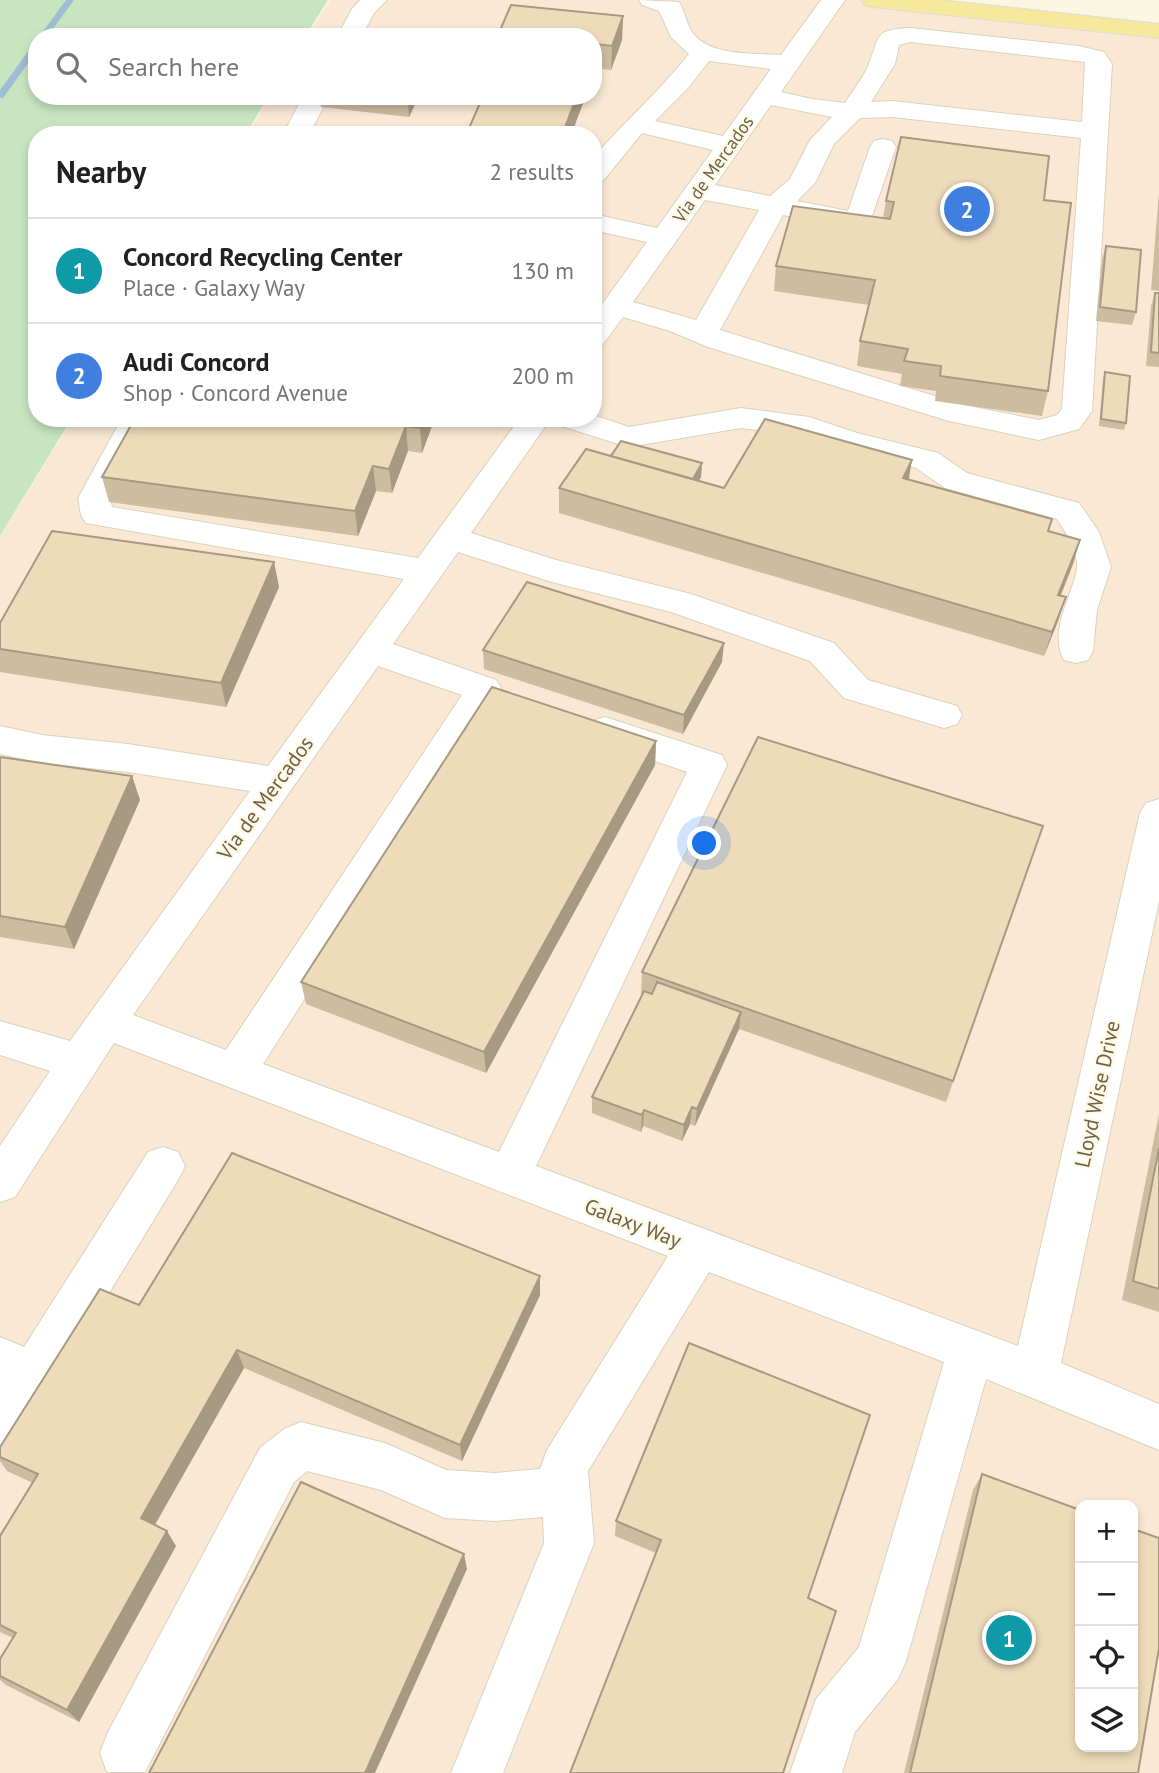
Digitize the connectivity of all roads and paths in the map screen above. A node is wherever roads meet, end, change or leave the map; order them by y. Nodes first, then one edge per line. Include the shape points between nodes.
1 (375, 0) edge
2 (651, 0) edge
3 (833, 0) edge
4 (873, 0) edge
5 (354, 28) edge
6 (1159, 31) edge
7 (704, 51) junction
8 (789, 64) junction
9 (765, 96) junction
10 (311, 105) edge
11 (853, 111) junction
12 (636, 124) junction
13 (301, 126) edge
14 (1093, 131) junction
15 (730, 146) junction
16 (883, 147) dead end
17 (602, 164) edge
18 (698, 190) junction
19 (774, 207) junction
20 (602, 224) edge
21 (664, 238) junction
22 (610, 299) edge
23 (602, 317) edge
24 (704, 333) junction
25 (133, 427) edge
26 (529, 427) edge
27 (597, 427) edge
28 (449, 538) junction
29 (427, 571) junction
30 (371, 650) junction
31 (1076, 651) dead end
32 (944, 715) dead end
33 (577, 720) edge
34 (0, 740) edge
35 (277, 781) junction
36 (1159, 813) edge
37 (1154, 863) edge
38 (105, 1022) junction
39 (0, 1038) edge
40 (79, 1062) junction
41 (234, 1073) junction
42 (163, 1166) dead end
43 (509, 1176) junction
44 (0, 1183) edge
45 (699, 1248) junction
46 (971, 1350) junction
47 (17, 1367) edge
48 (1035, 1375) junction
49 (0, 1427) edge
50 (1159, 1427) edge
51 (566, 1491) junction
52 (126, 1753) dead end
53 (477, 1773) edge
54 (816, 1773) edge

1 - 5 street
2 - 7 street via 670,7 680,32 692,46
3 - 8 street, Via de Mercados
4 - 6 main road
7 - 8 street
7 - 12 street via 679,83
8 - 9 street, Via de Mercados
9 - 11 street
9 - 15 street, Via de Mercados
10 - 13 street
11 - 14 street via 892,109
11 - 14 street via 882,64 887,43 894,36 910,35 1094,57 1099,64
11 - 19 street via 823,140 801,183
12 - 15 street
12 - 17 street
14 - 24 street via 1077,411 1068,422 1039,430 960,414
15 - 18 street, Via de Mercados
16 - 19 street via 858,221
18 - 19 street
18 - 21 street, Via de Mercados
19 - 24 street
20 - 21 street
21 - 22 street, Via de Mercados
22 - 23 street, Via de Mercados
22 - 24 street
25 - 29 street via 94,498 97,515
26 - 28 street, Via de Mercados
27 - 31 street via 628,437 741,418 809,427 927,460 956,481 1068,512 1083,532 1094,567 1080,611
28 - 29 street, Via de Mercados
28 - 32 street via 679,602 822,652 856,689
29 - 30 street, Via de Mercados
30 - 35 street, Via de Mercados
30 - 41 street via 497,693
33 - 43 street via 709,765
34 - 35 street
35 - 38 street, Via de Mercados
36 - 37 street, Lloyd Wise Drive
37 - 48 street, Lloyd Wise Drive
38 - 40 street, Via de Mercados
38 - 41 street, Galaxy Way
39 - 40 street
40 - 44 street, Via de Mercados
41 - 43 street, Galaxy Way
42 - 47 street
43 - 45 street, Galaxy Way
45 - 46 street, Galaxy Way
45 - 51 street via 564,1467
46 - 48 street, Galaxy Way
46 - 54 street via 880,1661 834,1717
47 - 49 street
48 - 50 street, Galaxy Way
51 - 52 street via 495,1497 445,1494 385,1466 301,1446 277,1465
51 - 53 street via 569,1543

